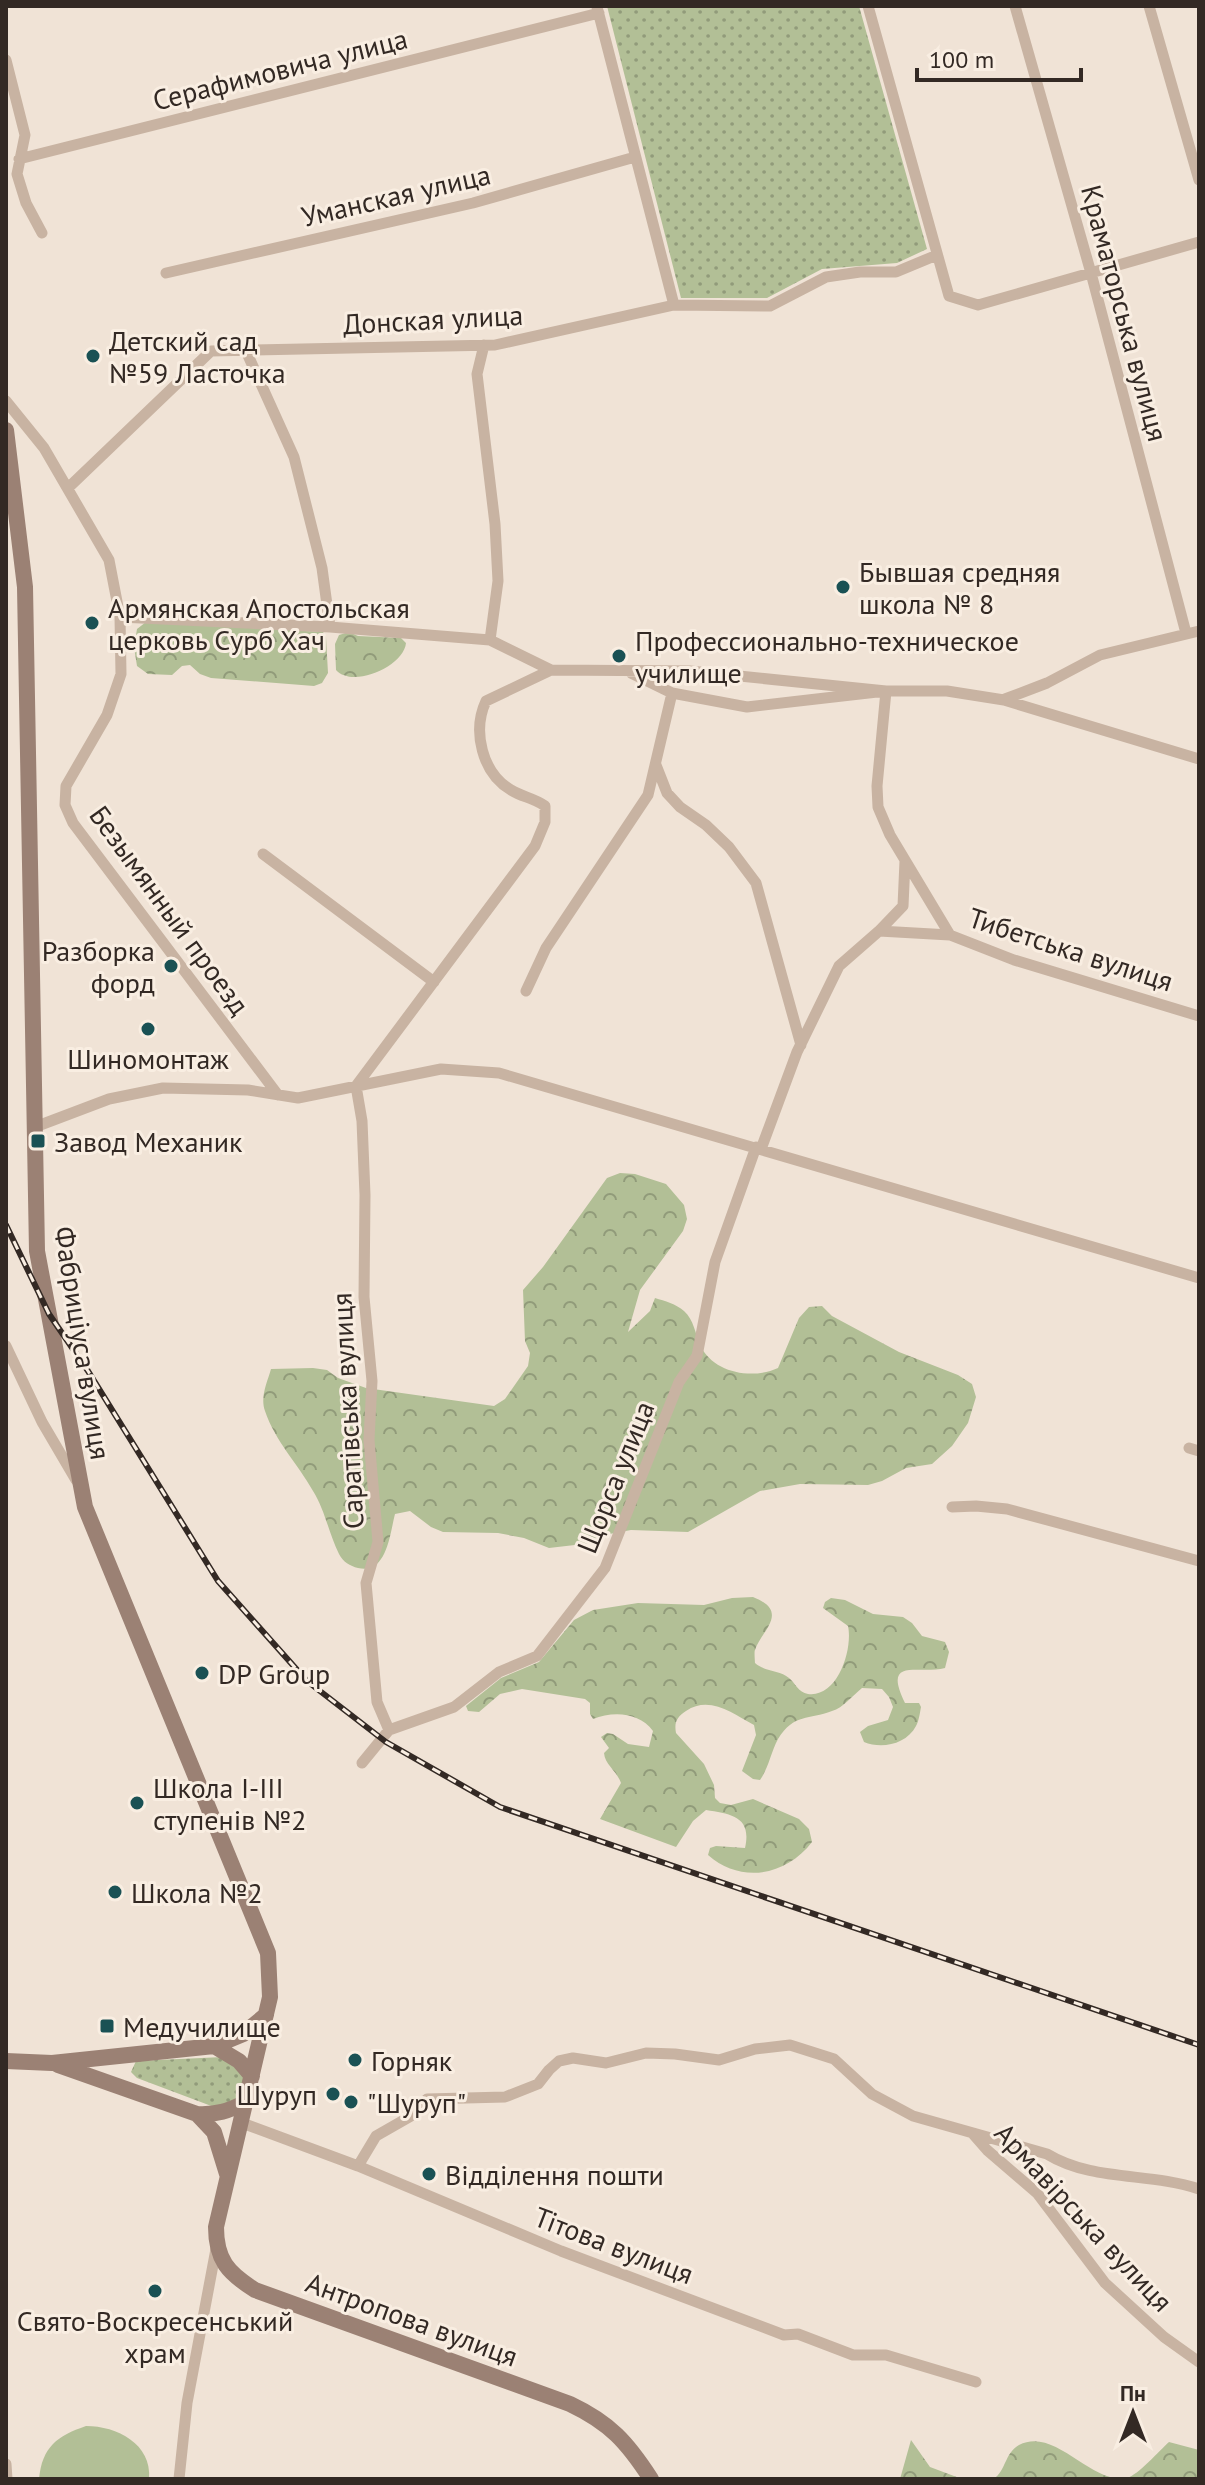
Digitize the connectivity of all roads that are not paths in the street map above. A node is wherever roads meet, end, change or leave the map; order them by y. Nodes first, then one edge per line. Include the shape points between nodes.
1 (868, 6) edge
2 (1015, 6) edge
3 (1149, 6) edge
4 (598, 10) edge
5 (6, 60) edge
6 (635, 157) junction
7 (19, 159) junction
8 (1199, 180) edge
9 (42, 233) dead end
10 (1199, 242) edge
11 (937, 255) junction
12 (166, 273) dead end
13 (1091, 273) junction
14 (674, 305) junction
15 (484, 345) junction
16 (246, 351) junction
17 (6, 401) edge
18 (6, 430) edge
19 (68, 488) junction
20 (120, 617) junction
21 (330, 627) junction
22 (1193, 632) edge
23 (490, 640) junction
24 (551, 670) junction
25 (627, 671) junction
26 (886, 691) junction
27 (672, 693) junction
28 (1004, 700) junction
29 (1199, 759) edge
30 (656, 764) junction
31 (263, 854) dead end
32 (905, 861) junction
33 (879, 931) junction
34 (950, 935) junction
35 (434, 982) junction
36 (526, 991) dead end
37 (1199, 1016) edge
38 (801, 1045) junction
39 (356, 1086) junction
40 (278, 1095) junction
41 (35, 1127) junction
42 (758, 1148) junction
43 (1199, 1278) edge
44 (6, 1346) edge
45 (81, 1488) junction
46 (952, 1507) dead end
47 (1199, 1561) edge
48 (389, 1730) junction
49 (362, 1763) dead end
50 (266, 2015) junction
51 (214, 2046) junction
52 (126, 2056) junction
53 (6, 2061) edge
54 (52, 2063) junction
55 (252, 2076) junction
56 (121, 2086) junction
57 (246, 2102) junction
58 (197, 2114) junction
59 (242, 2123) junction
60 (972, 2133) junction
61 (358, 2166) junction
62 (228, 2176) junction
63 (1199, 2189) edge
64 (216, 2249) junction
65 (1199, 2362) edge
66 (976, 2382) dead end
67 (6, 2464) edge
68 (7, 2479) edge
69 (179, 2479) edge
70 (651, 2479) edge

1 - 11 street
2 - 13 street, Краматорська вулиця
3 - 8 street
4 - 6 street
4 - 7 street, Серафимовича улица
5 - 7 street via 25,135
6 - 12 street, Уманская улица via 473,203
6 - 14 street
7 - 9 street via 17,174 26,203
10 - 13 street
11 - 13 street via 949,296 978,305
11 - 14 street, Донская улица via 896,272 826,277 770,306
13 - 22 street, Краматорська вулиця
14 - 15 street, Донская улица
15 - 16 street, Донская улица
15 - 23 street via 477,374 498,581
16 - 19 street, Донская улица via 211,351
16 - 21 street via 294,457
17 - 19 street, Безымянный проезд
18 - 41 main road, Фабриціуса вулиця via 25,587
19 - 20 street, Безымянный проезд via 109,560
20 - 21 street
20 - 40 street, Безымянный проезд via 121,674 107,715 66,786 65,805 73,823
21 - 23 street
22 - 28 street via 1100,655
23 - 24 street
24 - 25 street
24 - 35 street via 486,701 481,711 480,743 489,770 513,792 545,806 545,822 535,846
25 - 26 street via 690,671
25 - 27 street
26 - 27 street via 747,707
26 - 28 street via 947,691
26 - 32 street, Тибетська вулиця via 878,807
27 - 30 street
28 - 29 street
30 - 36 street via 648,795 546,948
30 - 38 street via 667,793 729,847 756,883
31 - 35 street
32 - 33 street, Щорса улица via 903,906
32 - 34 street, Тибетська вулиця
33 - 34 street
33 - 38 street, Щорса улица via 839,966
34 - 37 street, Тибетська вулиця
35 - 39 street
38 - 42 street, Щорса улица
39 - 40 street via 298,1098
39 - 42 street via 441,1069 499,1073
39 - 48 street, Саратівська вулиця via 362,1121 364,1297 372,1381 369,1440 378,1542 366,1583 377,1702
40 - 41 street via 163,1088 109,1099
41 - 45 main road, Фабриціуса вулиця via 37,1251
42 - 43 street
42 - 48 street, Щорса улица via 715,1262 697,1356 679,1382 605,1568 537,1656 499,1672 454,1707
44 - 45 street
45 - 50 main road, Фабриціуса вулиця via 268,1953
46 - 47 street via 1007,1509
48 - 49 street
50 - 51 main road via 243,2034
50 - 55 main road, Фабриціуса вулиця
51 - 52 main road
51 - 55 main road
52 - 54 main road
52 - 56 main road via 120,2063
53 - 54 main road
54 - 56 main road
55 - 57 main road, Фабриціуса вулиця
56 - 58 main road
57 - 58 main road via 214,2115
57 - 59 main road, Фабриціуса вулиця
58 - 62 main road via 214,2132
59 - 61 street, Тітова вулиця
59 - 62 main road, Фабриціуса вулиця
60 - 61 street, Армавірська вулиця via 913,2116 872,2094 834,2059 790,2045 719,2060 646,2053 606,2063 574,2057 559,2061 538,2084 505,2097 427,2099 411,2116 376,2136
60 - 63 street, Армавірська вулиця via 1047,2154 1084,2171
60 - 65 street, Армавірська вулиця via 1037,2193 1105,2283
61 - 66 street, Тітова вулиця via 561,2251 784,2335 798,2334 853,2355 886,2355
62 - 64 main road
64 - 69 street via 187,2403
64 - 70 main road, Антропова вулиця via 234,2277 255,2290 597,2417 623,2438
67 - 68 street

